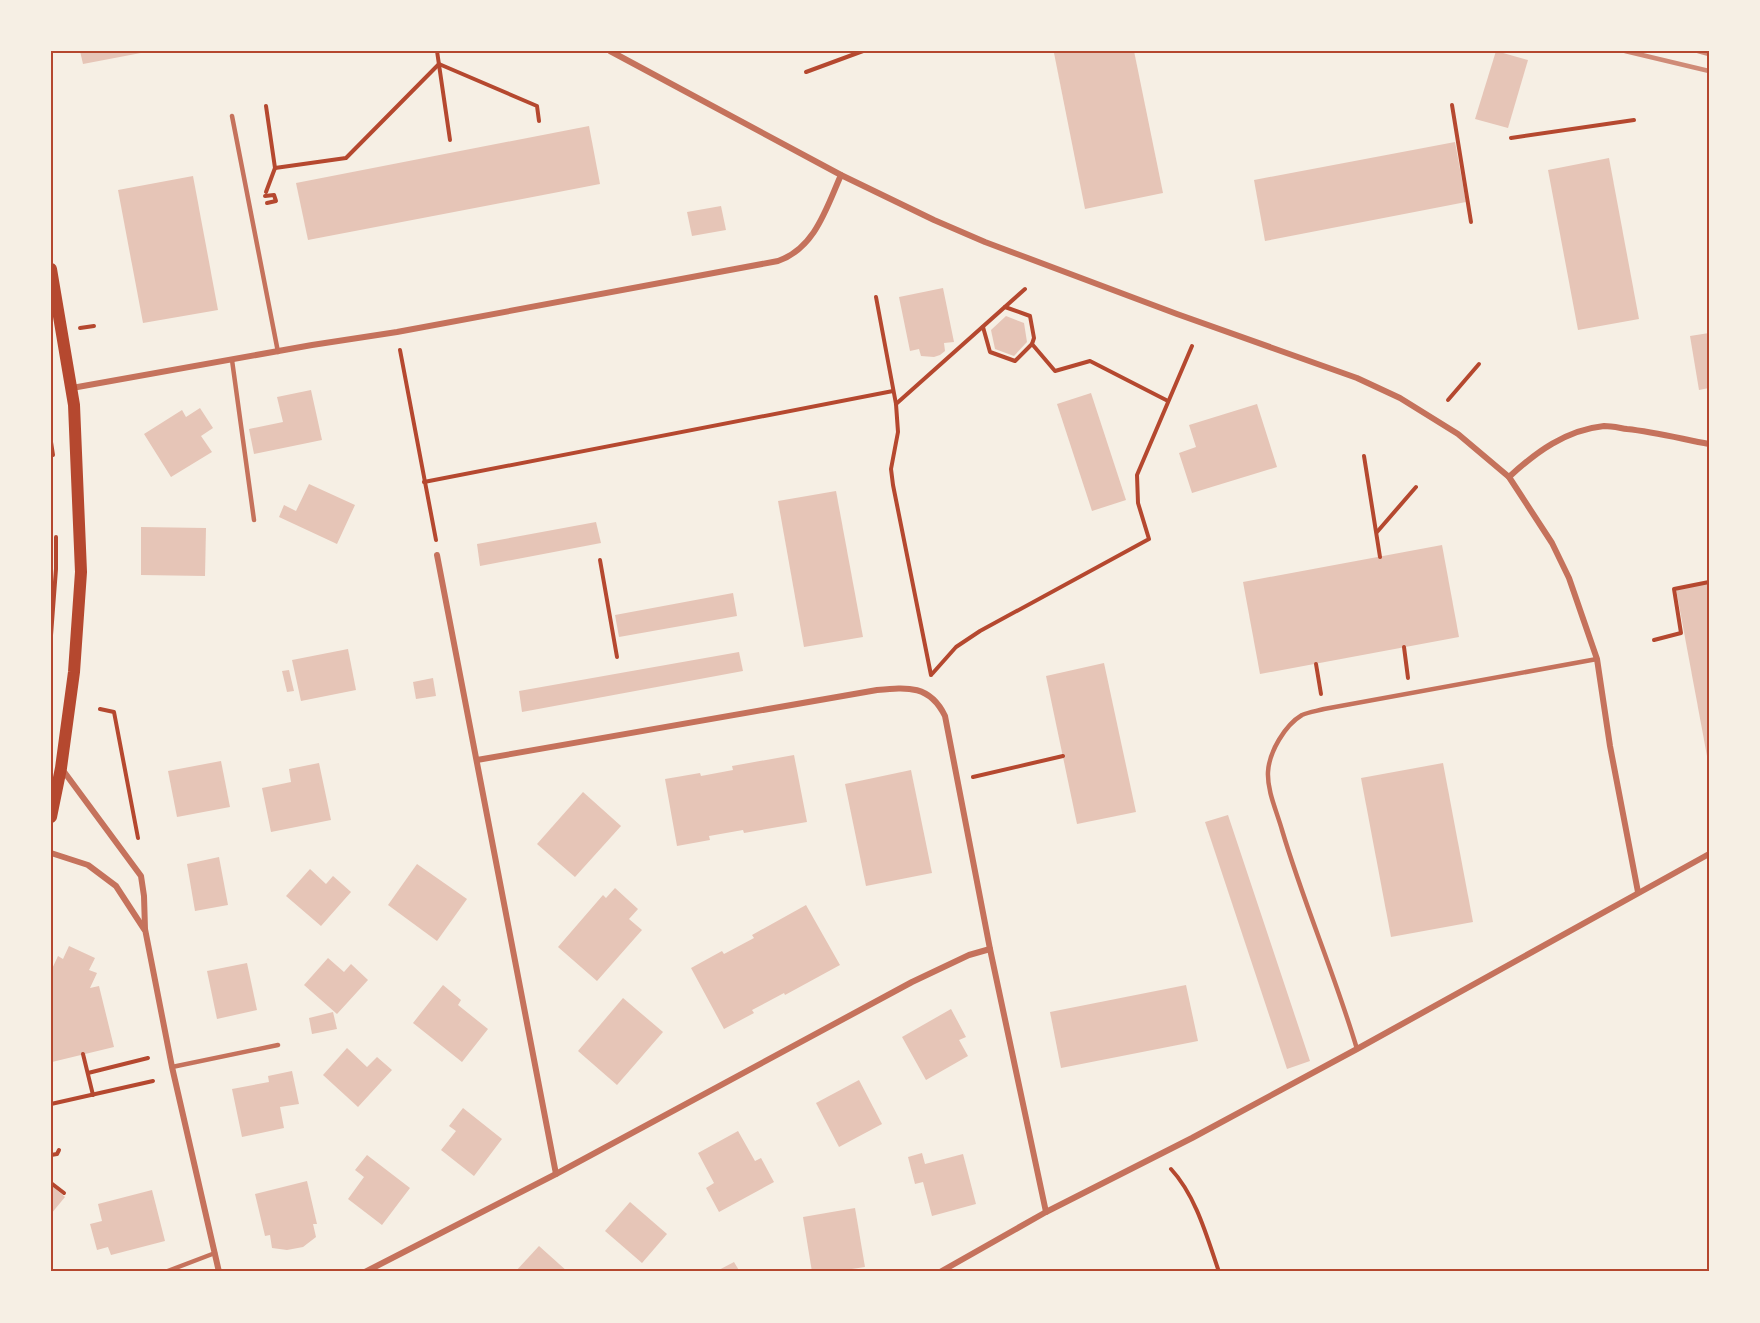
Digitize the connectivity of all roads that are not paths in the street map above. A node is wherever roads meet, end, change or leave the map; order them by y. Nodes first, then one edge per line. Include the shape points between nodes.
1 (609, 51) edge
2 (232, 116) dead end
3 (841, 175) junction
4 (51, 268) edge
5 (278, 351) junction
6 (232, 360) junction
7 (72, 388) junction
8 (1709, 444) edge
9 (1509, 477) junction
10 (254, 520) dead end
11 (437, 555) road end
12 (1598, 659) junction
13 (477, 760) junction
14 (61, 768) junction
15 (51, 817) edge
16 (51, 853) edge
17 (1709, 854) edge
18 (1638, 892) junction
19 (145, 929) junction
20 (990, 949) junction
21 (278, 1045) dead end
22 (1357, 1049) junction
23 (172, 1067) junction
24 (556, 1174) junction
25 (1046, 1212) junction
26 (215, 1253) junction
27 (165, 1272) edge
28 (219, 1272) edge
29 (365, 1272) edge
30 (940, 1272) edge

1 - 3 street
2 - 5 lane
3 - 5 street via 815,232 797,252 778,261
3 - 9 street via 985,242 1357,378 1400,398 1458,434
4 - 7 main road
5 - 6 street
6 - 7 street
6 - 10 lane
7 - 14 main road via 81,572 74,672
8 - 9 street via 1606,426 1577,432 1550,444
9 - 12 street via 1552,543
11 - 13 street
12 - 18 street via 1610,747
12 - 22 lane via 1324,709 1304,715 1282,735 1268,770 1269,785
13 - 20 street via 877,690 905,689 928,694 939,703 945,716
13 - 24 street
14 - 15 main road
14 - 19 street via 141,876
16 - 19 street via 88,865 116,886
17 - 18 street
18 - 22 street
19 - 23 street
20 - 24 street via 912,982
20 - 25 street
21 - 23 lane
22 - 25 street
23 - 26 street
24 - 29 street
25 - 30 street
26 - 27 lane
26 - 28 street

